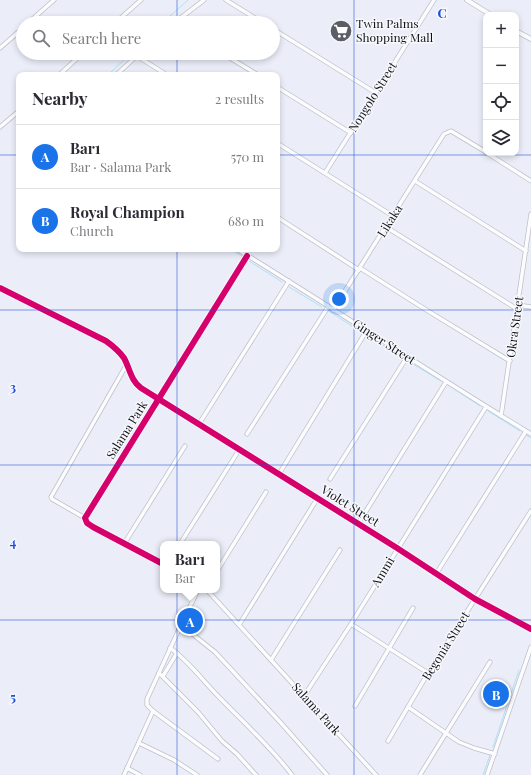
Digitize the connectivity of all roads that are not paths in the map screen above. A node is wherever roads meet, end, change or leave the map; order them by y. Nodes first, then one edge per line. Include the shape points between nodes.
1 (54, 0) edge
2 (141, 0) edge
3 (204, 0) edge
4 (226, 0) edge
5 (434, 0) edge
6 (467, 0) edge
7 (485, 12) edge
8 (36, 16) edge
9 (123, 16) edge
10 (183, 16) edge
11 (252, 16) edge
12 (519, 32) edge
13 (280, 33) edge
14 (16, 34) edge
15 (531, 39) edge
16 (0, 48) edge
17 (75, 60) edge
18 (133, 60) edge
19 (143, 60) edge
20 (233, 60) edge
21 (62, 72) edge
22 (119, 72) edge
23 (162, 72) edge
24 (253, 72) edge
25 (280, 89) edge
26 (376, 92) junction
27 (16, 113) edge
28 (1, 125) edge
29 (351, 133) junction
30 (280, 145) edge
31 (483, 151) edge
32 (491, 156) edge
33 (325, 173) junction
34 (415, 181) junction
35 (531, 181) edge
36 (531, 214) edge
37 (393, 216) junction
38 (280, 219) edge
39 (386, 227) junction
40 (526, 251) junction
41 (241, 252) edge
42 (247, 256) junction
43 (360, 269) junction
44 (288, 281) junction
45 (0, 288) edge
46 (328, 307) junction
47 (517, 307) junction
48 (531, 307) edge
49 (333, 310) junction
50 (367, 330) junction
51 (407, 357) junction
52 (510, 361) junction
53 (127, 364) junction
54 (446, 382) junction
55 (159, 400) junction
56 (486, 407) junction
57 (502, 416) junction
58 (199, 424) junction
59 (526, 431) junction
60 (247, 434) dead end
61 (531, 434) edge
62 (185, 446) dead end
63 (239, 450) junction
64 (278, 474) junction
65 (330, 479) dead end
66 (266, 492) dead end
67 (317, 498) junction
68 (531, 511) edge
69 (85, 518) junction
70 (358, 524) junction
71 (182, 541) edge
72 (124, 544) junction
73 (397, 548) junction
74 (340, 550) dead end
75 (160, 562) edge
76 (220, 567) edge
77 (436, 574) junction
78 (196, 593) edge
79 (210, 593) edge
80 (475, 599) junction
81 (413, 608) dead end
82 (351, 624) junction
83 (180, 625) junction
84 (239, 625) junction
85 (531, 629) edge
86 (531, 647) edge
87 (170, 648) junction
88 (390, 648) junction
89 (177, 653) junction
90 (271, 660) junction
91 (490, 662) dead end
92 (159, 673) junction
93 (428, 673) junction
94 (163, 676) junction
95 (304, 696) junction
96 (355, 706) dead end
97 (408, 707) junction
98 (153, 711) junction
99 (446, 734) junction
100 (388, 741) dead end
101 (139, 743) junction
102 (495, 754) junction
103 (218, 759) dead end
104 (127, 768) junction
105 (124, 775) edge
106 (140, 775) edge
107 (197, 775) edge
108 (256, 775) edge
109 (292, 775) edge
110 (327, 775) edge
111 (376, 775) edge
112 (420, 775) edge
113 (487, 775) edge

1 - 8 street
2 - 9 street
3 - 10 street
4 - 11 street
5 - 26 street, Nongolo Street
6 - 7 street
12 - 15 street
13 - 26 street
14 - 16 street
17 - 21 street
18 - 22 street
19 - 23 street
20 - 24 street
25 - 29 street
26 - 29 street, Nongolo Street
27 - 28 street
29 - 33 street, Nongolo Street
30 - 33 street
31 - 34 street, Likaka via 451,131 448,132 444,134
32 - 35 street
33 - 37 street
34 - 37 street, Likaka
34 - 40 street
36 - 40 street, Okra Street
37 - 39 street, Likaka
38 - 43 street
39 - 43 street, Likaka
39 - 47 street
40 - 47 street, Okra Street
41 - 42 street, Ginger Street
42 - 44 street, Ginger Street
42 - 55 street, Salama Park
43 - 49 street, Likaka
43 - 52 street
44 - 46 street, Ginger Street
44 - 58 street
45 - 53 street, Violet Street via 106,341 119,352
46 - 49 street, Ginger Street
46 - 60 street
47 - 48 street
47 - 52 street, Okra Street
49 - 50 street, Ginger Street
50 - 51 street, Ginger Street
50 - 64 street
51 - 54 street, Ginger Street
51 - 65 street
52 - 57 street, Okra Street
53 - 55 street, Violet Street via 136,385
53 - 69 street via 51,497
54 - 56 street, Ginger Street
54 - 70 street
55 - 58 street, Violet Street
55 - 69 street, Salama Park
56 - 57 street, Ginger Street
56 - 73 street, Ammi
57 - 59 street, Ginger Street
58 - 63 street, Violet Street
59 - 61 street, Ginger Street
59 - 77 street
62 - 72 street
63 - 64 street, Violet Street
63 - 71 street
64 - 67 street, Violet Street
66 - 76 street
67 - 70 street, Violet Street
67 - 84 street
68 - 80 street, Begonia Street
69 - 72 street via 90,525
70 - 73 street, Violet Street
72 - 75 street
73 - 77 street, Violet Street
73 - 82 street, Ammi
74 - 90 street
77 - 80 street, Violet Street
78 - 83 street
79 - 84 street, Salama Park
80 - 85 street, Violet Street
80 - 93 street, Begonia Street
81 - 88 street
82 - 88 street
82 - 95 street, Ammi
83 - 87 street
83 - 110 street via 215,652
84 - 90 street, Salama Park
86 - 102 street
87 - 89 street
87 - 92 street
88 - 93 street
88 - 96 street
89 - 94 street
89 - 109 street
90 - 95 street, Salama Park
91 - 99 street
92 - 94 street
92 - 98 street via 147,699 147,705
93 - 97 street, Begonia Street
94 - 108 street
95 - 111 street, Salama Park
97 - 99 street
97 - 100 street, Begonia Street
98 - 101 street
98 - 103 street
99 - 102 street via 459,742
99 - 112 street
101 - 104 street
101 - 107 street via 174,760
102 - 113 street
104 - 105 street
104 - 106 street

